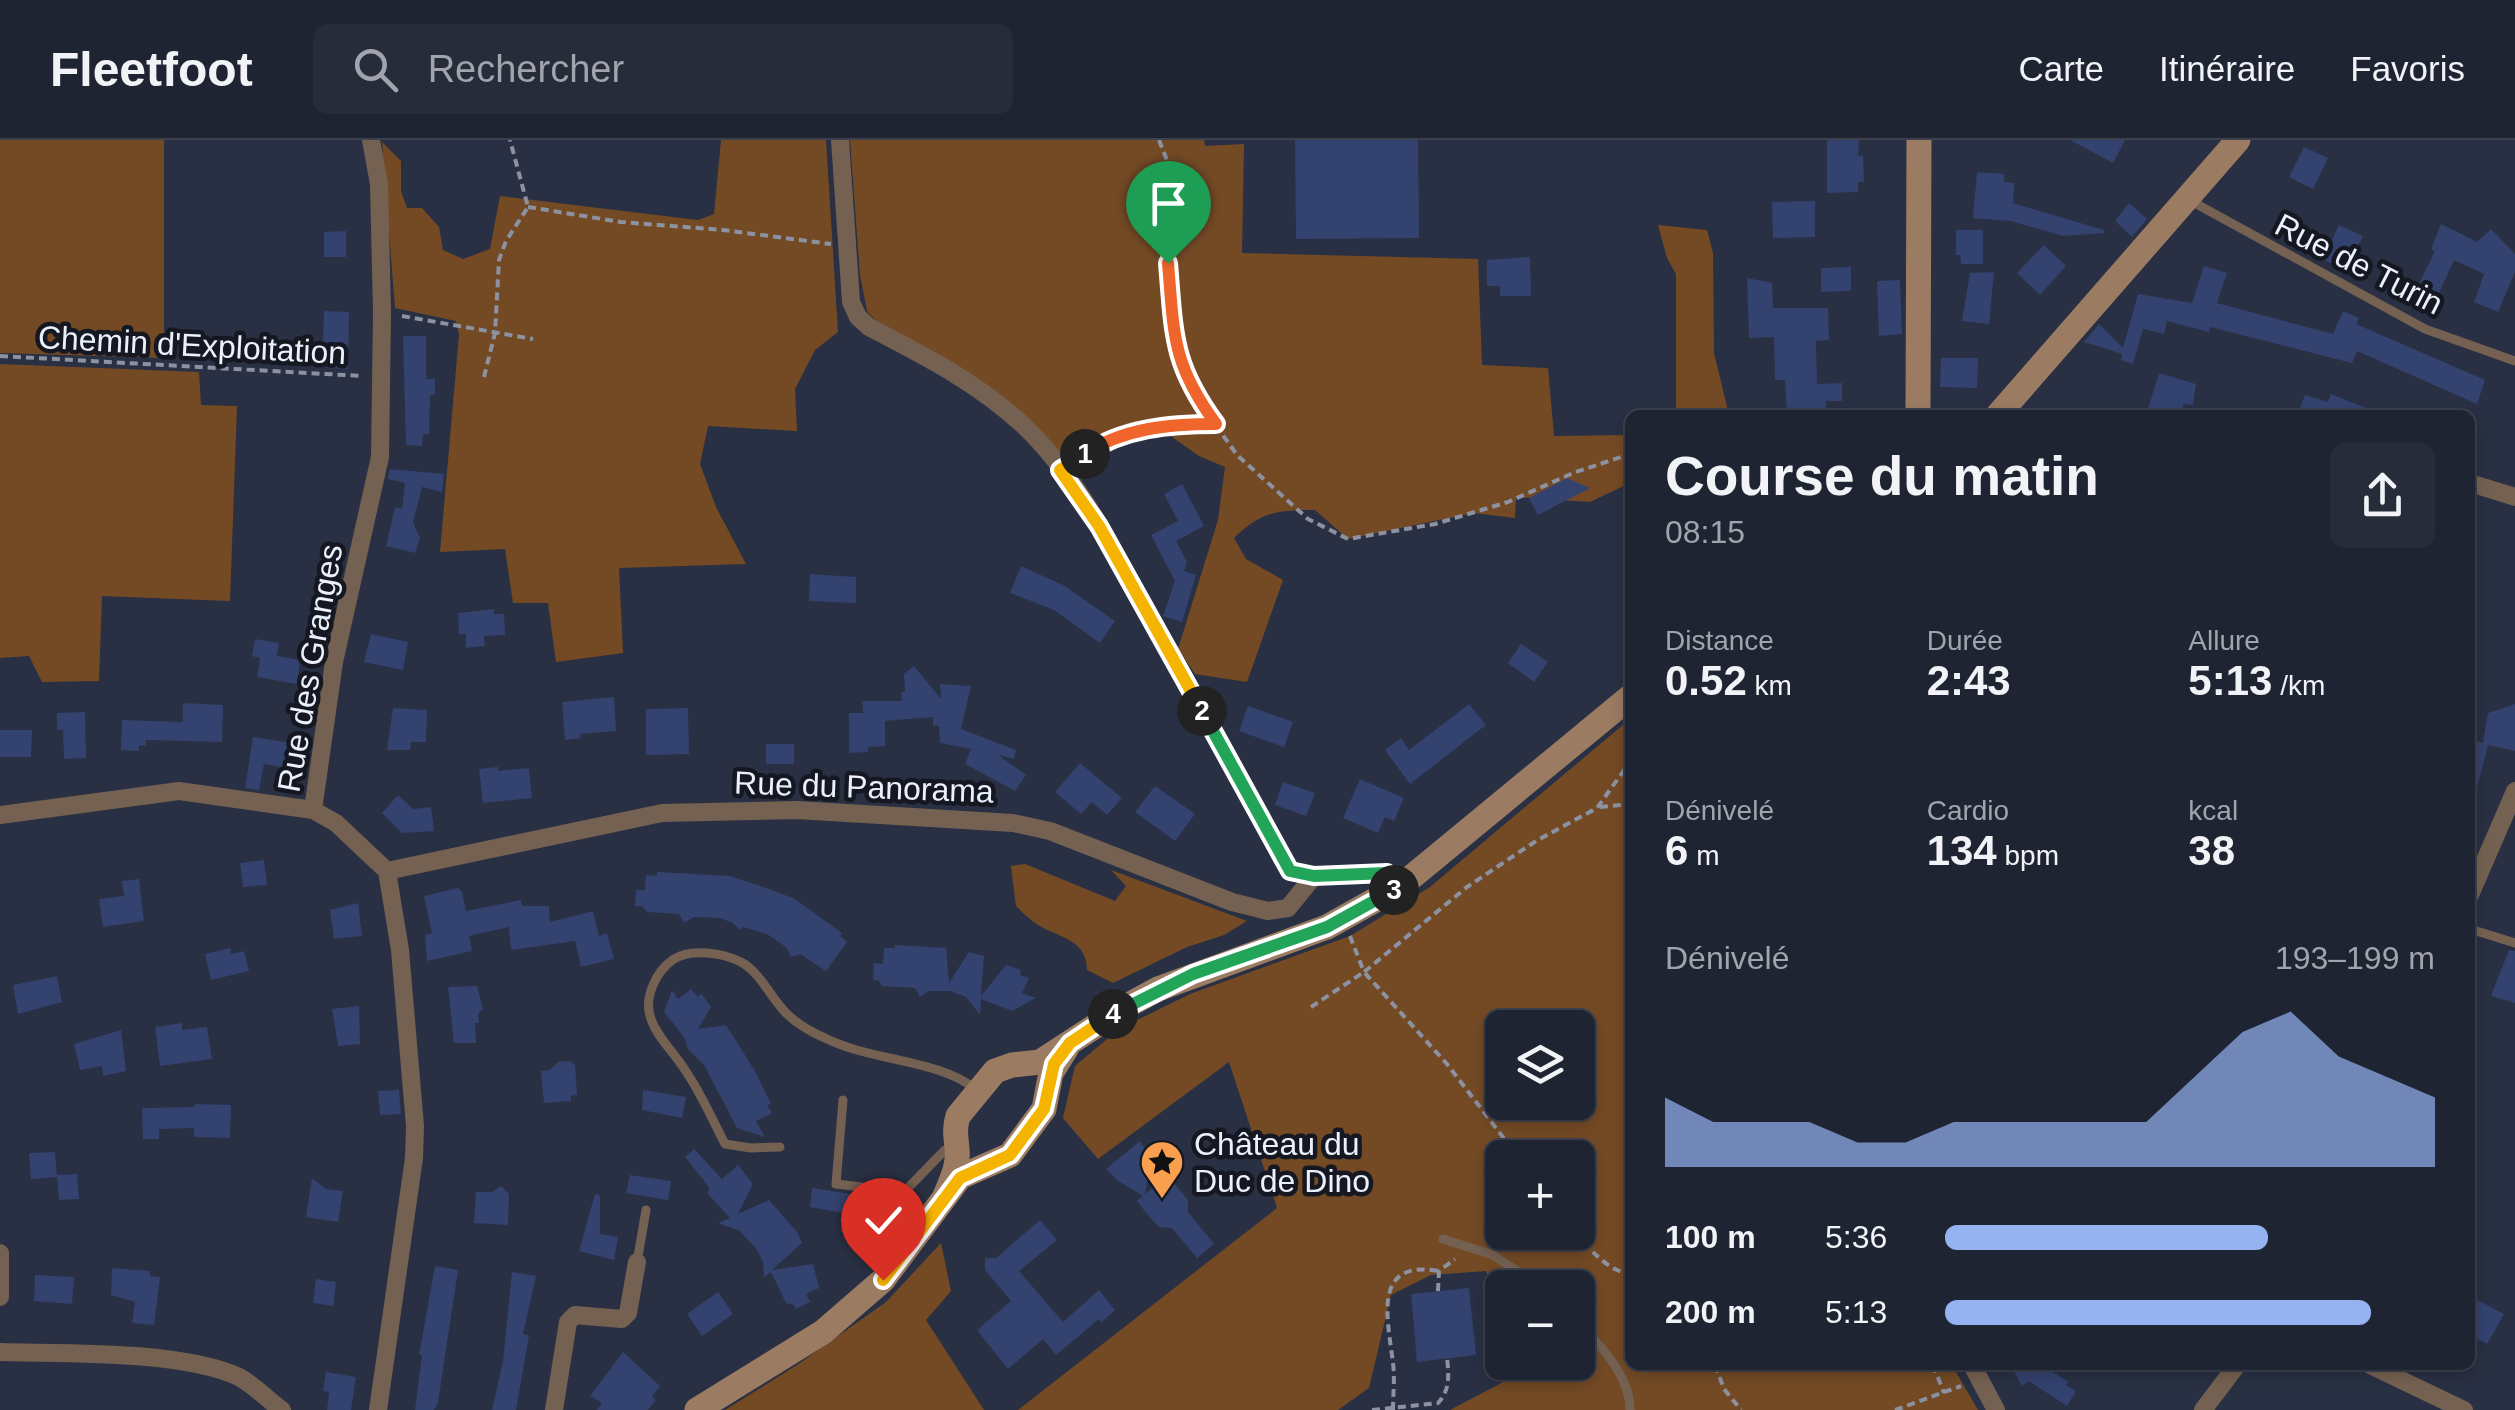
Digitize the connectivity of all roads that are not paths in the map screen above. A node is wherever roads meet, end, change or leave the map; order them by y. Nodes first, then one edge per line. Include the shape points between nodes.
1 (371, 140) edge
2 (840, 140) edge
3 (1919, 140) edge
4 (2238, 140) edge
5 (2187, 198) junction
6 (2515, 360) edge
7 (1918, 410) edge
8 (2002, 410) edge
9 (2475, 485) edge
10 (2515, 497) edge
11 (1625, 702) edge
12 (2515, 791) edge
13 (313, 810) junction
14 (0, 815) edge
15 (387, 870) junction
16 (1314, 876) junction
17 (2475, 879) edge
18 (1402, 885) junction
19 (2475, 931) edge
20 (2515, 943) edge
21 (1070, 1043) junction
22 (1022, 1065) junction
23 (977, 1091) junction
24 (843, 1100) dead end
25 (1046, 1102) junction
26 (780, 1146) dead end
27 (957, 1146) junction
28 (986, 1165) junction
29 (944, 1196) junction
30 (646, 1210) dead end
31 (1443, 1238) dead end
32 (0, 1254) edge
33 (636, 1262) joint
34 (1516, 1270) edge
35 (0, 1297) edge
36 (1595, 1342) edge
37 (0, 1352) edge
38 (2233, 1370) edge
39 (2380, 1370) edge
40 (1975, 1372) edge
41 (282, 1410) edge
42 (378, 1410) edge
43 (554, 1410) edge
44 (697, 1410) edge
45 (1630, 1410) edge
46 (1996, 1410) edge
47 (2203, 1410) edge
48 (2464, 1410) edge

1 - 13 street, Rue des Granges via 382,312 380,458 334,662
2 - 16 street via 850,302 858,317 963,378 1026,428 1099,526 1290,871
3 - 7 main road
4 - 5 main road
5 - 6 lane, Rue de Turin via 2425,328
5 - 8 main road
9 - 10 street
11 - 18 main road
12 - 17 street
13 - 14 street via 179,791
13 - 15 street, Rue des Granges
15 - 16 street, Rue du Panorama via 662,813 797,810 1032,827 1268,912 1288,908
15 - 42 street via 415,1126
16 - 18 street via 1387,873
18 - 21 main road via 1293,941 1158,989
19 - 20 lane
21 - 22 main road
21 - 25 main road via 1054,1064
22 - 23 main road via 995,1071
22 - 25 main road via 1043,1081
23 - 26 lane via 950,1072 823,1038 786,1013 744,963 704,953 674,959 656,978 651,1022 725,1144
23 - 27 main road via 955,1125
24 - 27 lane via 836,1184 904,1192
25 - 28 main road via 1010,1155
27 - 28 main road via 965,1158
27 - 29 main road
28 - 29 main road
29 - 44 main road via 899,1261 841,1318
30 - 33 lane
31 - 34 lane
32 - 35 street
33 - 43 street via 622,1319 575,1316 568,1322
36 - 45 lane via 1628,1388
37 - 41 street via 193,1364 240,1378
38 - 47 street
39 - 48 street
40 - 46 street

